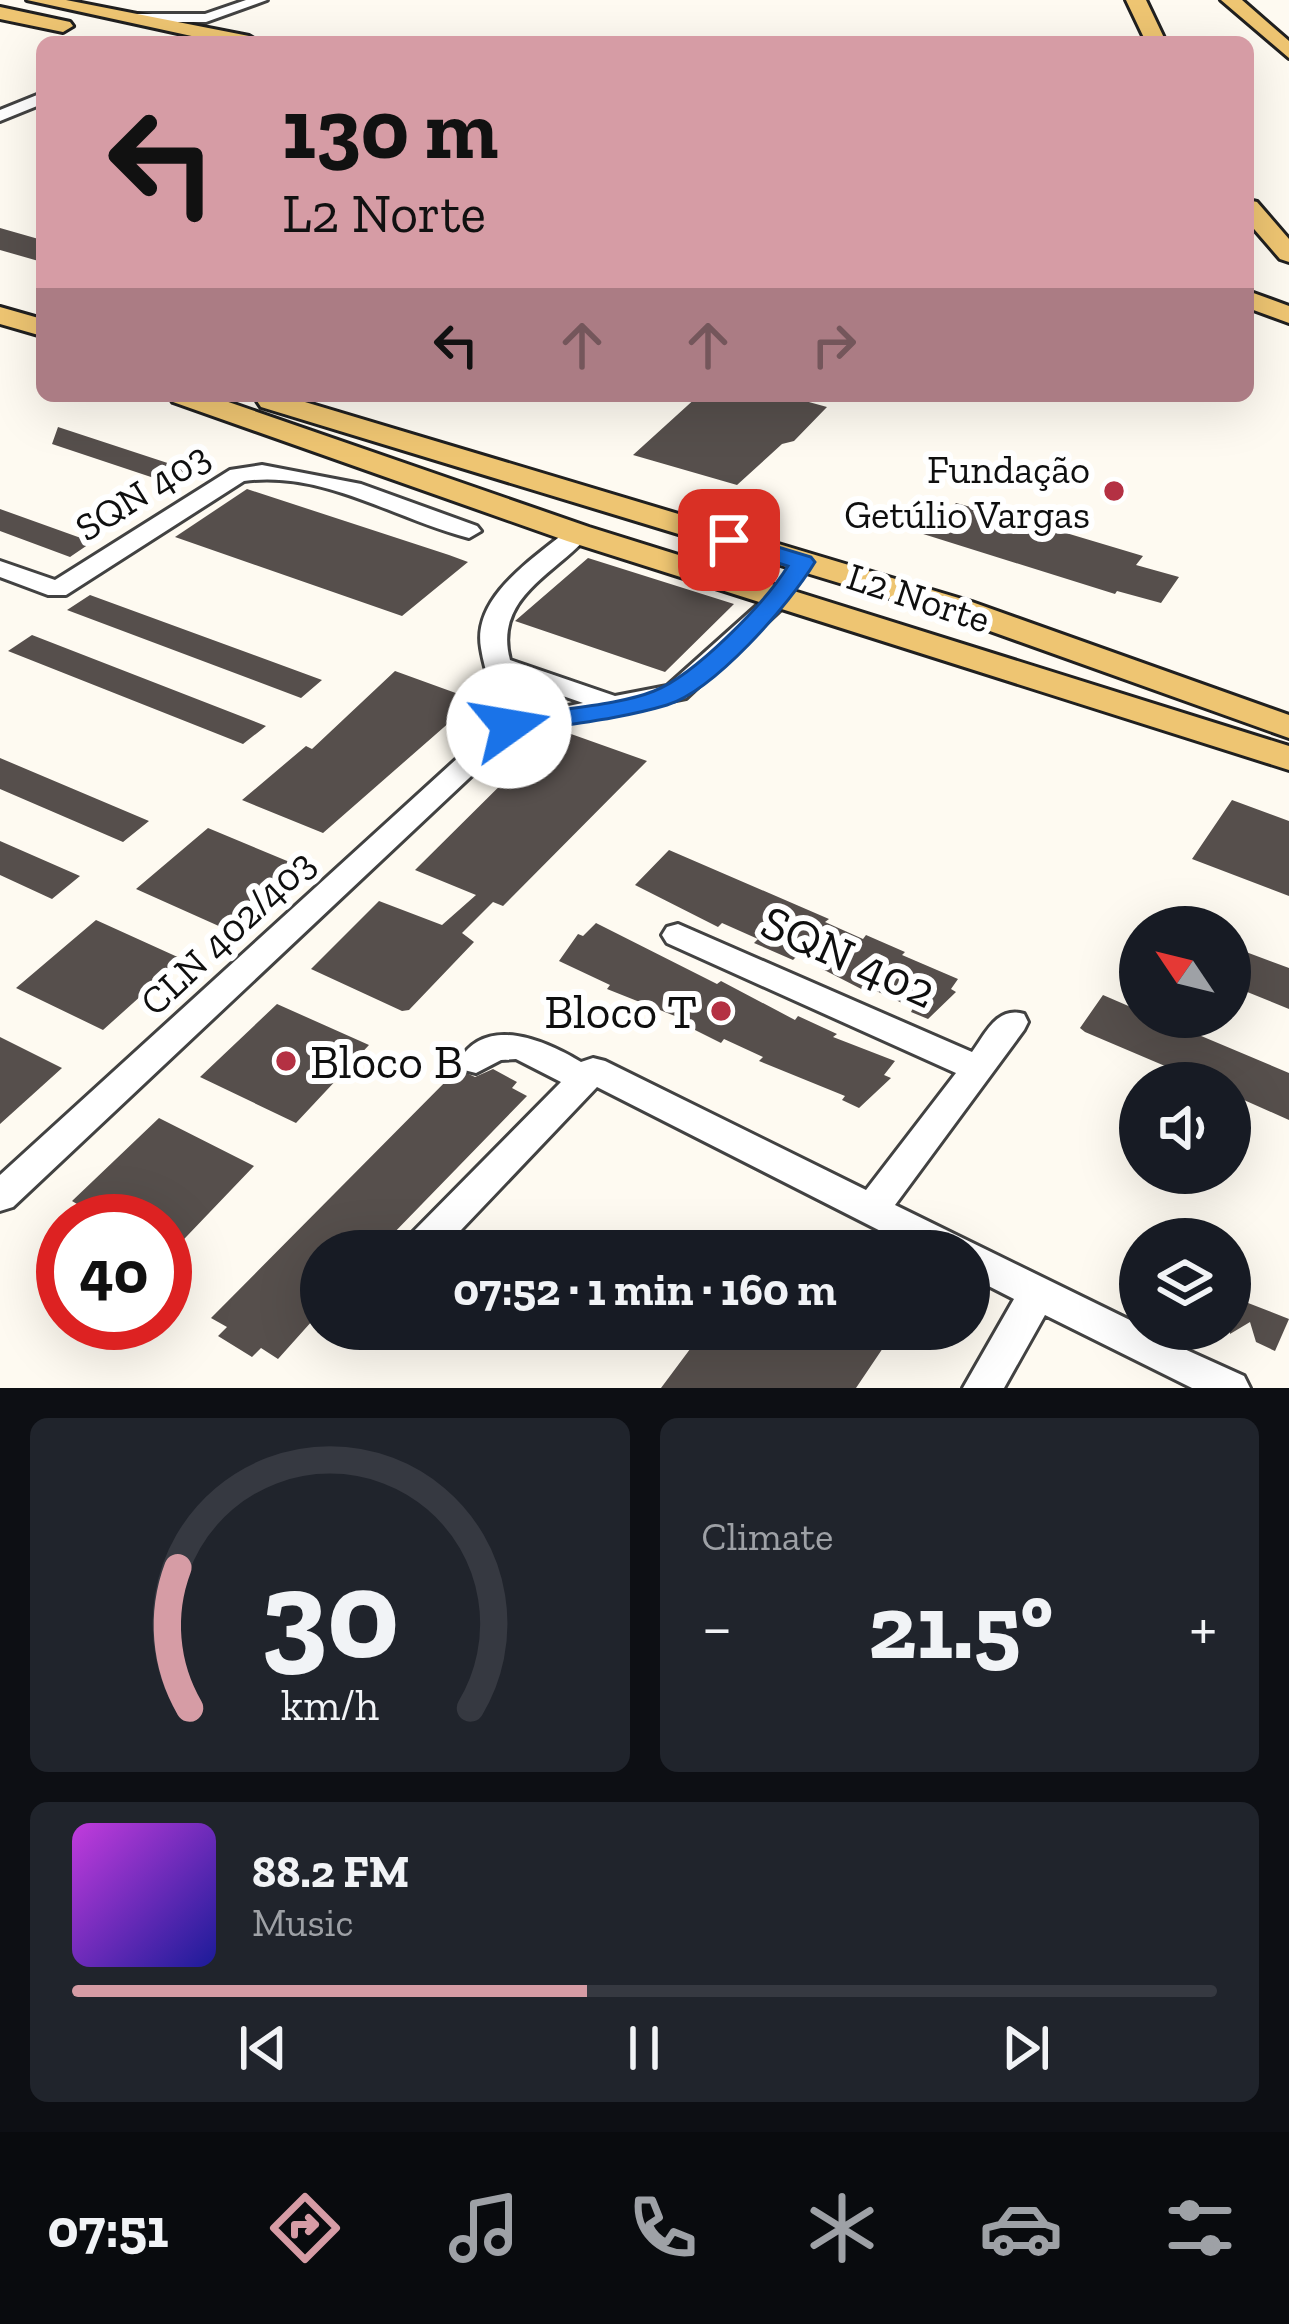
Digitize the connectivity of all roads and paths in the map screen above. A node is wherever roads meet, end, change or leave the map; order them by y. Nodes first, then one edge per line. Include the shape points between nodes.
1 (37, 0) edge
2 (260, 0) edge
3 (1227, 1) edge
4 (1143, 2) edge
5 (232, 12) junction
6 (0, 13) edge
7 (133, 18) junction
8 (108, 36) edge
9 (223, 36) joint
10 (1154, 36) edge
11 (1289, 52) edge
12 (36, 101) edge
13 (0, 116) edge
14 (1254, 214) edge
15 (1289, 254) edge
16 (1254, 256) edge
17 (1289, 264) edge
18 (1254, 301) edge
19 (0, 315) edge
20 (1289, 315) edge
21 (36, 326) edge
22 (0, 338) edge
23 (36, 349) edge
24 (201, 402) edge
25 (276, 402) edge
26 (506, 472) junction
27 (468, 498) junction
28 (469, 532) dead end
29 (578, 534) junction
30 (802, 562) junction
31 (0, 568) edge
32 (781, 597) junction
33 (960, 610) junction
34 (926, 644) junction
35 (500, 665) junction
36 (619, 707) junction
37 (509, 726) junction
38 (1289, 727) edge
39 (1289, 758) edge
40 (678, 935) dead end
41 (1012, 1022) dead end
42 (476, 1060) dead end
43 (978, 1069) junction
44 (583, 1079) junction
45 (0, 1197) edge
46 (871, 1210) junction
47 (438, 1230) edge
48 (911, 1230) edge
49 (990, 1270) edge
50 (1038, 1294) junction
51 (983, 1388) edge
52 (1230, 1388) edge

1 - 7 main road
2 - 5 street
3 - 11 main road
4 - 10 main road
5 - 7 street
5 - 9 street
6 - 8 main road
7 - 9 main road
12 - 13 street
14 - 15 main road
16 - 17 main road
18 - 20 main road
19 - 21 main road
22 - 23 main road
24 - 27 main road, L2 Norte
25 - 26 main road, L2 Norte
26 - 27 main road
26 - 30 main road, L2 Norte
27 - 29 main road, L2 Norte
28 - 31 street, SQN 403 via 296,474 254,470 57,590
29 - 32 main road, L2 Norte
29 - 35 street via 495,619
30 - 32 main road
30 - 33 main road, L2 Norte
32 - 34 main road, L2 Norte
32 - 36 street via 676,692
33 - 34 main road
33 - 38 main road, L2 Norte
34 - 39 main road, L2 Norte
35 - 36 street
35 - 37 street via 512,698
36 - 37 street
37 - 45 street, CLN 402/403
40 - 43 street, SQN 402
41 - 43 street
42 - 44 street via 511,1044
43 - 46 street
44 - 46 street via 593,1070
44 - 47 street
46 - 48 street
49 - 50 street
50 - 51 street
50 - 52 street

